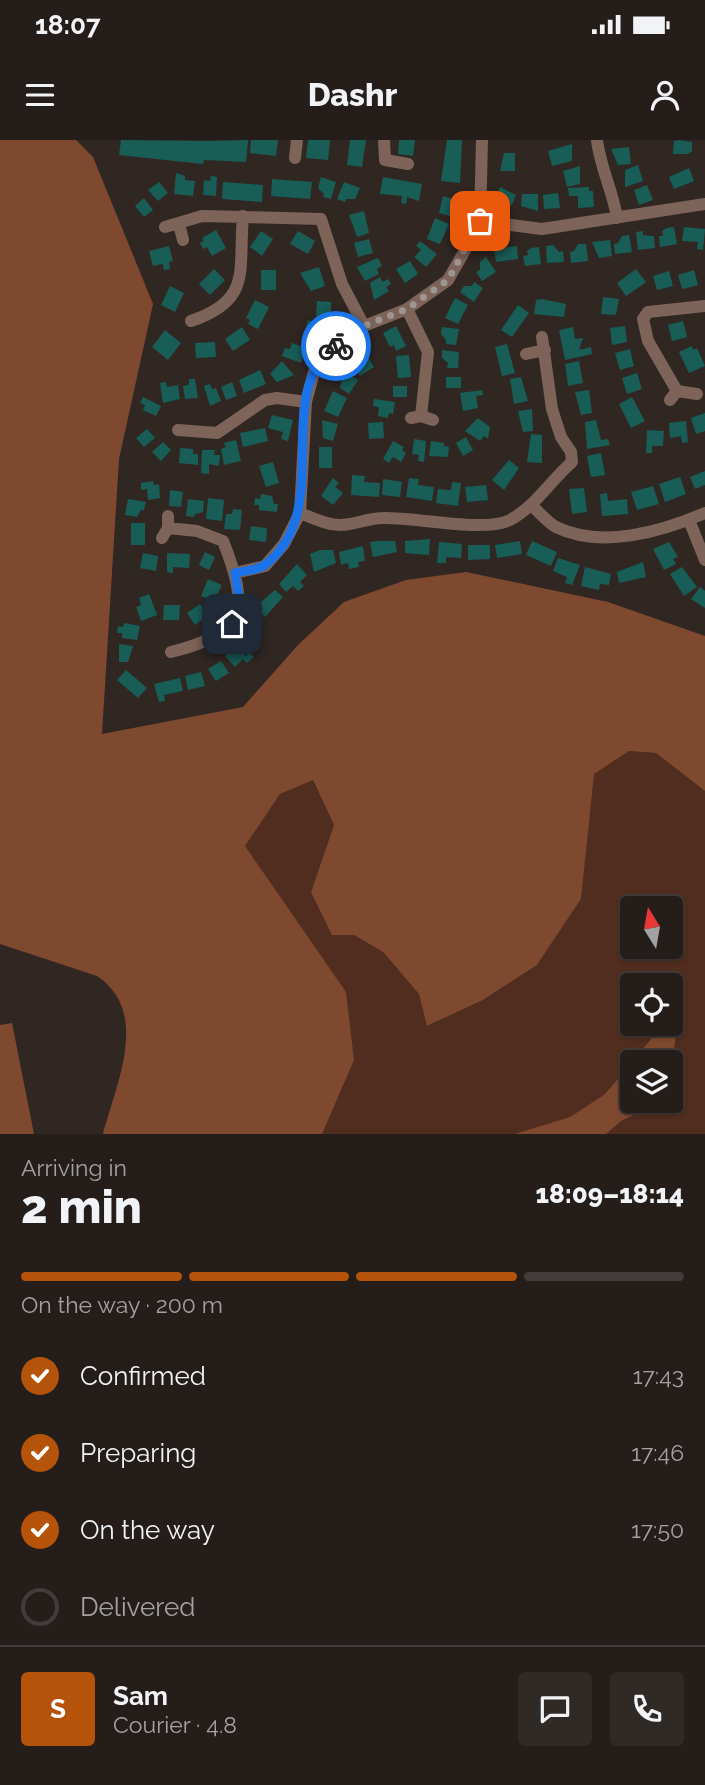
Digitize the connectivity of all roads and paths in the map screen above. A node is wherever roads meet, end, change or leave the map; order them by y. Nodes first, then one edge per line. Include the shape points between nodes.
1 (297, 140) edge
2 (384, 140) edge
3 (482, 140) edge
4 (597, 140) edge
5 (295, 158) dead end
6 (408, 164) dead end
7 (705, 204) edge
8 (243, 216) junction
9 (617, 218) junction
10 (480, 221) junction
11 (183, 240) dead end
12 (705, 306) edge
13 (407, 309) junction
14 (209, 315) junction
15 (191, 321) dead end
16 (364, 326) junction
17 (213, 328) dead end
18 (542, 337) dead end
19 (545, 351) junction
20 (526, 354) dead end
21 (696, 394) dead end
22 (306, 402) junction
23 (191, 417) dead end
24 (422, 418) dead end
25 (531, 505) junction
26 (300, 513) junction
27 (705, 513) edge
28 (689, 520) junction
29 (166, 527) dead end
30 (705, 560) edge
31 (235, 573) junction
32 (171, 652) dead end

1 - 5 street
2 - 6 street via 381,165
3 - 10 street
4 - 9 street
7 - 9 street
8 - 11 street via 202,216 172,225
8 - 14 street via 239,284 226,305
8 - 16 street via 321,219 342,284
9 - 10 street via 542,229
10 - 13 street via 448,280
12 - 21 street via 648,312 643,319 673,396
13 - 16 street
13 - 24 street via 428,352
14 - 15 street
14 - 17 street
16 - 22 street via 330,350 314,372
18 - 19 street
19 - 20 street
19 - 25 street via 552,408 572,462
22 - 23 street via 265,400 217,433 184,431
22 - 26 street
25 - 26 street via 509,521 492,526 380,518 330,524
25 - 28 street via 555,526 600,537 628,536
26 - 31 street via 284,544 265,566
27 - 28 street
28 - 30 street
29 - 31 street via 197,531 223,541
31 - 32 street via 240,605 232,624 216,639

